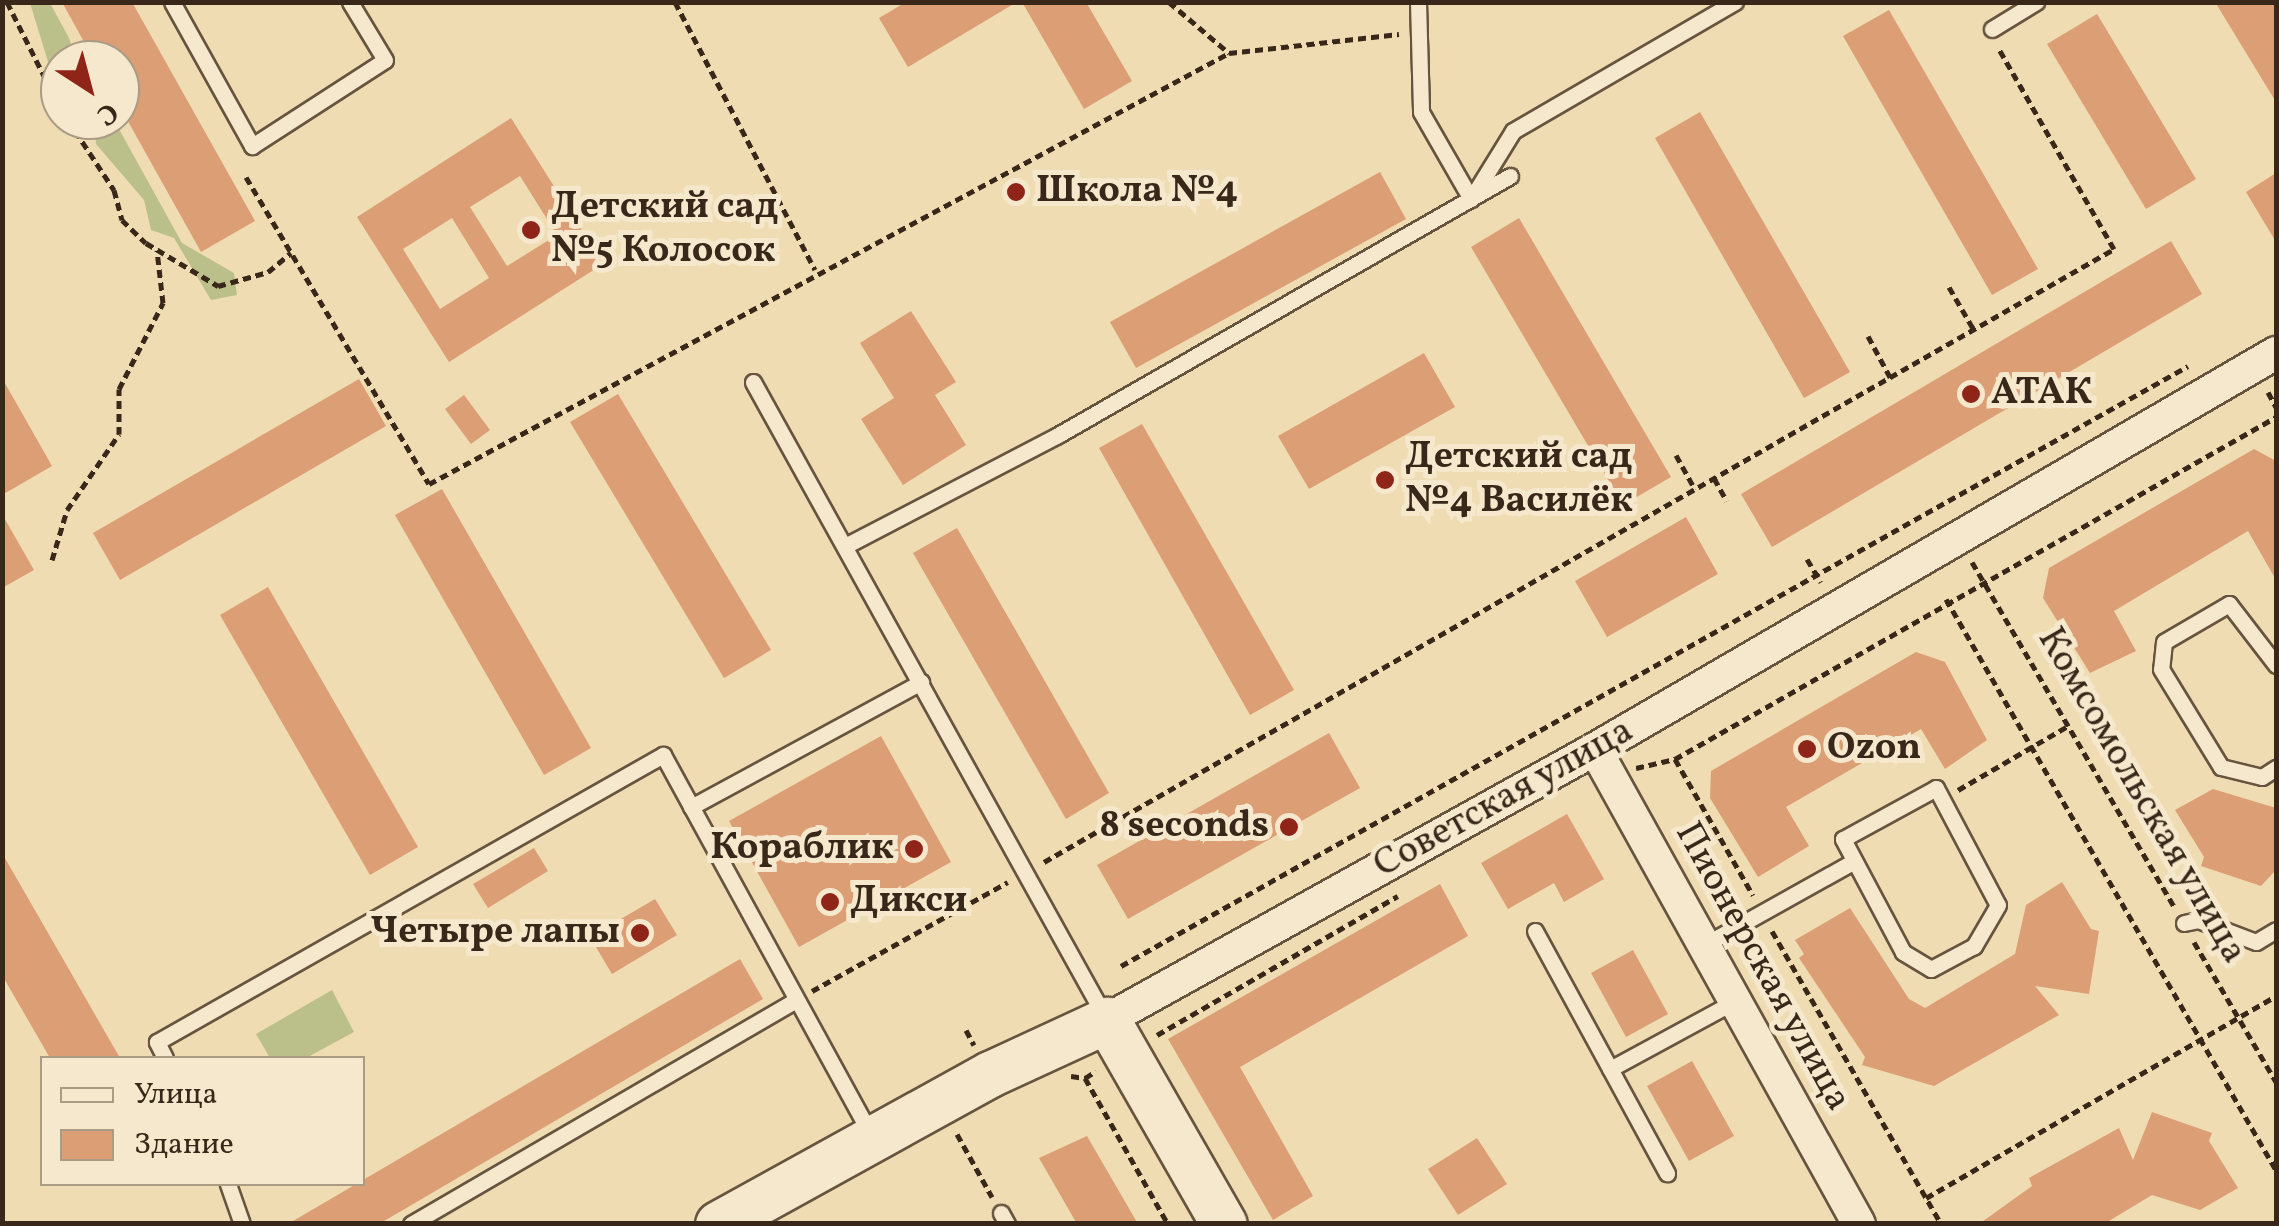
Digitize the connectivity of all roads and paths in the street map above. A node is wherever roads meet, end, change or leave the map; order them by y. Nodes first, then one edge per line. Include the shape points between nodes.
1 (7, 2) edge
2 (172, 2) edge
3 (350, 2) edge
4 (675, 2) edge
5 (1169, 2) edge
6 (1418, 2) edge
7 (1735, 2) edge
8 (2036, 2) edge
9 (1992, 29) joint
10 (1419, 32) junction
11 (1229, 53) junction
12 (40, 68) edge
13 (81, 140) edge
14 (1510, 176) dead end
15 (246, 177) dead end
16 (1471, 199) junction
17 (158, 250) junction
18 (291, 252) junction
19 (816, 271) junction
20 (1949, 288) dead end
21 (1974, 330) junction
22 (1868, 336) dead end
23 (2276, 352) edge
24 (2204, 357) dead end
25 (1890, 378) junction
26 (753, 382) dead end
27 (2276, 417) edge
28 (1676, 456) dead end
29 (1714, 478) junction
30 (1695, 489) junction
31 (1727, 500) dead end
32 (1958, 538) junction
33 (845, 546) junction
34 (52, 560) dead end
35 (1983, 580) junction
36 (1946, 600) junction
37 (2276, 665) edge
38 (921, 682) junction
39 (2068, 726) junction
40 (2032, 747) junction
41 (1675, 759) junction
42 (1602, 761) junction
43 (2276, 768) edge
44 (1942, 800) junction
45 (691, 807) junction
46 (1854, 862) junction
47 (1022, 874) junction
48 (1406, 891) dead end
49 (1762, 913) junction
50 (2184, 924) junction
51 (2276, 930) edge
52 (1535, 932) dead end
53 (1704, 945) junction
54 (1121, 966) dead end
55 (2276, 996) edge
56 (796, 1000) junction
57 (1735, 1000) junction
58 (2239, 1018) junction
59 (1116, 1037) junction
60 (2201, 1039) junction
61 (165, 1056) edge
62 (1610, 1069) junction
63 (1066, 1076) dead end
64 (1085, 1078) junction
65 (2276, 1082) edge
66 (974, 1125) dead end
67 (957, 1134) junction
68 (872, 1139) junction
69 (940, 1143) dead end
70 (2276, 1170) edge
71 (1667, 1173) dead end
72 (229, 1186) edge
73 (1926, 1198) junction
74 (1004, 1218) edge
75 (734, 1220) edge
76 (242, 1224) edge
77 (412, 1224) edge
78 (1168, 1224) edge
79 (1224, 1224) edge
80 (1859, 1224) edge
81 (1941, 1224) edge

1 - 12 path
2 - 3 lane via 252,146 385,60
4 - 19 path
5 - 11 path
6 - 10 lane
7 - 16 lane via 1513,130
8 - 9 lane
9 - 21 path via 2114,249
10 - 11 path
10 - 16 lane via 1421,112
11 - 19 path
13 - 17 path via 114,190 122,220
14 - 16 lane
15 - 18 path
16 - 33 lane via 1058,435
17 - 18 path via 218,286 268,272
17 - 34 path via 163,303 119,389 119,434 67,510
18 - 19 path via 429,484
20 - 21 path
21 - 25 path
22 - 25 path
23 - 32 street, Советская улица
24 - 54 path
25 - 29 path
26 - 33 lane
27 - 35 path
28 - 30 path
29 - 30 path
29 - 31 path
30 - 47 path
32 - 35 path, Комсомольская улица
32 - 42 street, Советская улица
33 - 38 lane
35 - 36 path
35 - 39 path, Комсомольская улица
36 - 40 path
36 - 41 path
37 - 43 lane via 2228,604 2164,642 2161,669 2221,767 2262,777
38 - 45 lane
38 - 47 lane
39 - 40 path
39 - 50 path, Комсомольская улица
40 - 44 path
40 - 60 path
41 - 42 path
41 - 49 path
42 - 53 street, Пионерская улица
42 - 59 street, Советская улица
44 - 46 lane via 1936,788 1843,839
44 - 46 lane via 1998,905 1974,946 1931,969 1903,952
45 - 56 lane
45 - 61 lane via 663,755 157,1042
46 - 49 lane
47 - 56 path
47 - 59 lane
48 - 59 path
49 - 53 lane
49 - 73 path
50 - 51 lane via 2198,920 2256,942
50 - 58 path, Комсомольская улица
52 - 62 lane
53 - 57 street, Пионерская улица
55 - 58 path
56 - 68 lane
56 - 77 lane
57 - 62 lane
57 - 80 street, Пионерская улица
58 - 60 path
58 - 65 path, Комсомольская улица
59 - 64 path
59 - 68 street, Советская улица
59 - 79 street
60 - 70 path
60 - 73 path
62 - 71 lane
63 - 64 path
64 - 78 path
66 - 67 path
67 - 69 path
67 - 74 path
68 - 75 street, Советская улица
72 - 76 lane
73 - 81 path

